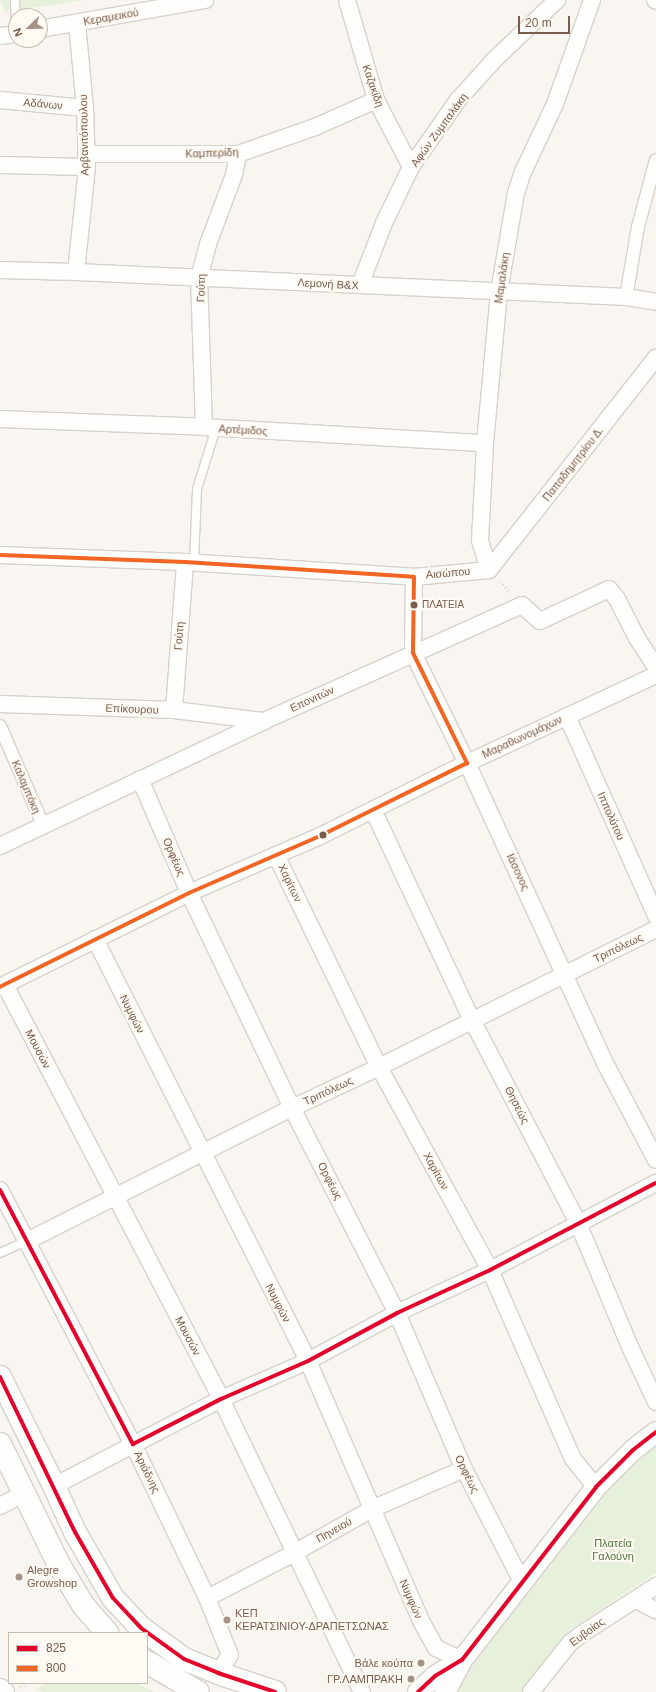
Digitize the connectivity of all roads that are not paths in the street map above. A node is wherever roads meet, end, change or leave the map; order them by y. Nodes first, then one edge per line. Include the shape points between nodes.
1 (205, 0) edge
2 (347, 0) edge
3 (557, 0) edge
4 (592, 0) edge
5 (77, 23) junction
6 (48, 28) edge
7 (0, 100) edge
8 (376, 100) junction
9 (85, 108) junction
10 (238, 154) junction
11 (86, 160) junction
12 (656, 160) edge
13 (0, 165) edge
14 (412, 167) junction
15 (0, 270) edge
16 (76, 272) junction
17 (199, 278) junction
18 (360, 285) junction
19 (500, 292) junction
20 (626, 297) junction
21 (656, 302) edge
22 (656, 358) edge
23 (0, 419) edge
24 (210, 428) junction
25 (485, 443) junction
26 (0, 555) edge
27 (190, 562) junction
28 (490, 570) junction
29 (414, 577) junction
30 (413, 653) junction
31 (656, 667) edge
32 (656, 675) edge
33 (0, 704) edge
34 (174, 710) junction
35 (567, 716) junction
36 (264, 721) junction
37 (0, 726) edge
38 (467, 763) junction
39 (140, 779) junction
40 (373, 810) junction
41 (43, 825) junction
42 (0, 846) edge
43 (276, 855) junction
44 (189, 894) junction
45 (656, 916) edge
46 (656, 929) edge
47 (95, 939) junction
48 (566, 974) junction
49 (2, 986) edge
50 (472, 1020) junction
51 (379, 1067) junction
52 (292, 1108) junction
53 (202, 1153) junction
54 (656, 1160) edge
55 (656, 1183) edge
56 (0, 1190) edge
57 (115, 1197) junction
58 (578, 1223) junction
59 (27, 1241) junction
60 (0, 1253) edge
61 (490, 1270) junction
62 (398, 1313) junction
63 (308, 1361) junction
64 (0, 1377) edge
65 (221, 1399) junction
66 (656, 1402) edge
67 (656, 1432) edge
68 (0, 1444) edge
69 (133, 1444) junction
70 (464, 1469) junction
71 (54, 1486) junction
72 (596, 1488) junction
73 (24, 1494) junction
74 (0, 1506) edge
75 (372, 1509) junction
76 (294, 1553) junction
77 (522, 1582) junction
78 (656, 1586) edge
79 (208, 1598) junction
80 (636, 1600) junction
81 (656, 1610) edge
82 (106, 1632) edge
83 (147, 1632) edge
84 (148, 1633) edge
85 (462, 1660) junction
86 (148, 1663) edge
87 (218, 1673) junction
88 (0, 1689) edge
89 (4, 1692) edge
90 (198, 1692) edge
91 (275, 1692) edge
92 (362, 1692) edge
93 (418, 1692) edge
94 (445, 1692) edge
95 (531, 1692) edge

1 - 5 street, Κεραμεικού
2 - 8 street, Καζακίδη
3 - 14 street, Αφών Ζυμπαλάκη via 495,59 458,100
4 - 19 street, Μαμαλάκη via 555,104 523,172 516,193
5 - 6 street, Κεραμεικού
5 - 9 street, Αρβανιτόπουλου
7 - 9 street, Αδάνων
8 - 10 street, Καμπερίδη via 315,127
8 - 14 street, Καζακίδη
9 - 11 street, Αρβανιτόπουλου
10 - 11 street, Καμπερίδη
10 - 17 street, Γούτη via 234,175 208,244
11 - 13 street, Καμπερίδη
11 - 16 street, Αρβανιτόπουλου
12 - 20 street via 638,227
14 - 18 street, Αφών Ζυμπαλάκη via 384,223
15 - 16 street, Λεμονή Β&Χ
16 - 17 street, Λεμονή Β&Χ
17 - 18 street, Λεμονή Β&Χ
17 - 24 street, Γούτη
18 - 19 street, Λεμονή Β&Χ
19 - 20 street, Λεμονή Β&Χ
19 - 25 street, Μαμαλάκη
20 - 21 street, Λεμονή Β&Χ
22 - 28 street, Παπαδημητρίου Δ.
23 - 24 street, Αρτέμιδος
24 - 25 street, Αρτέμιδος
24 - 27 lane, Γούτη via 197,488
25 - 28 street, Μαμαλάκη via 480,540
26 - 27 street, Αισώπου
27 - 29 street, Αισώπου
27 - 34 street, Γούτη
28 - 29 street, Αισώπου
29 - 30 street, Ιάσονος
30 - 31 street, Επονιτών via 522,604 540,621 609,589
30 - 36 street, Επονιτών
30 - 38 street, Ιάσονος
32 - 35 street, Μαραθωνομάχων
33 - 34 street, Επίκουρου
34 - 36 street, Επίκουρου
35 - 38 street, Μαραθωνομάχων
35 - 45 street, Ιππολύτου
36 - 39 street, Επονιτών
37 - 41 street, Καλαμπόκη
38 - 40 street, Μαραθωνομάχων
38 - 48 street, Ιάσονος
39 - 41 street, Επονιτών
39 - 44 street, Ορφέως
40 - 43 street, Μαραθωνομάχων
40 - 50 street, Θησεώς
41 - 42 street, Επονιτών
43 - 44 street, Μαραθωνομάχων
43 - 51 street, Χαρίτων
44 - 47 street, Μαραθωνομάχων
44 - 52 street, Ορφέως
46 - 48 street, Τριπόλεως
47 - 49 street, Μαραθωνομάχων
47 - 53 street, Νυμφών
48 - 50 street, Τριπόλεως
48 - 54 street, Ιάσονος via 606,1065
49 - 57 street, Μουσών
50 - 51 street, Τριπόλεως
50 - 58 street, Θησεώς
51 - 52 street, Τριπόλεως
51 - 61 street, Χαρίτων
52 - 53 street, Τριπόλεως
52 - 62 street, Ορφέως
53 - 57 street, Τριπόλεως
53 - 63 street, Νυμφών
55 - 58 street
56 - 59 street, Αριάδνης
57 - 59 street, Τριπόλεως
57 - 65 street, Μουσών
58 - 61 street
58 - 66 street, Θησεώς
59 - 60 lane, Τριπόλεως
59 - 69 street, Αριάδνης
61 - 62 street
61 - 72 street, Χαρίτων via 573,1459
62 - 63 street
62 - 70 street, Ορφέως
63 - 65 street
63 - 75 street, Νυμφών
64 - 71 main road
65 - 69 street
65 - 76 street, Μουσών
67 - 72 street via 633,1450
68 - 73 main road
69 - 71 street
69 - 79 street, Αριάδνης
70 - 75 street, Πηνειού
70 - 77 street, Ορφέως
71 - 83 main road via 81,1544 113,1598
72 - 77 street
73 - 74 street
73 - 82 main road via 58,1563 83,1605
75 - 76 street, Πηνειού
75 - 85 street, Νυμφών via 421,1622 436,1648
76 - 79 street, Πηνειού
76 - 92 street, Μουσών
77 - 85 street
78 - 80 street, Ευβοίας
79 - 87 street, Αριάδνης via 230,1655
80 - 81 street
80 - 95 street, Ευβοίας via 570,1643
84 - 87 main road via 184,1659
85 - 93 street via 435,1676
85 - 94 street
86 - 90 main road
87 - 91 main road
88 - 89 street

